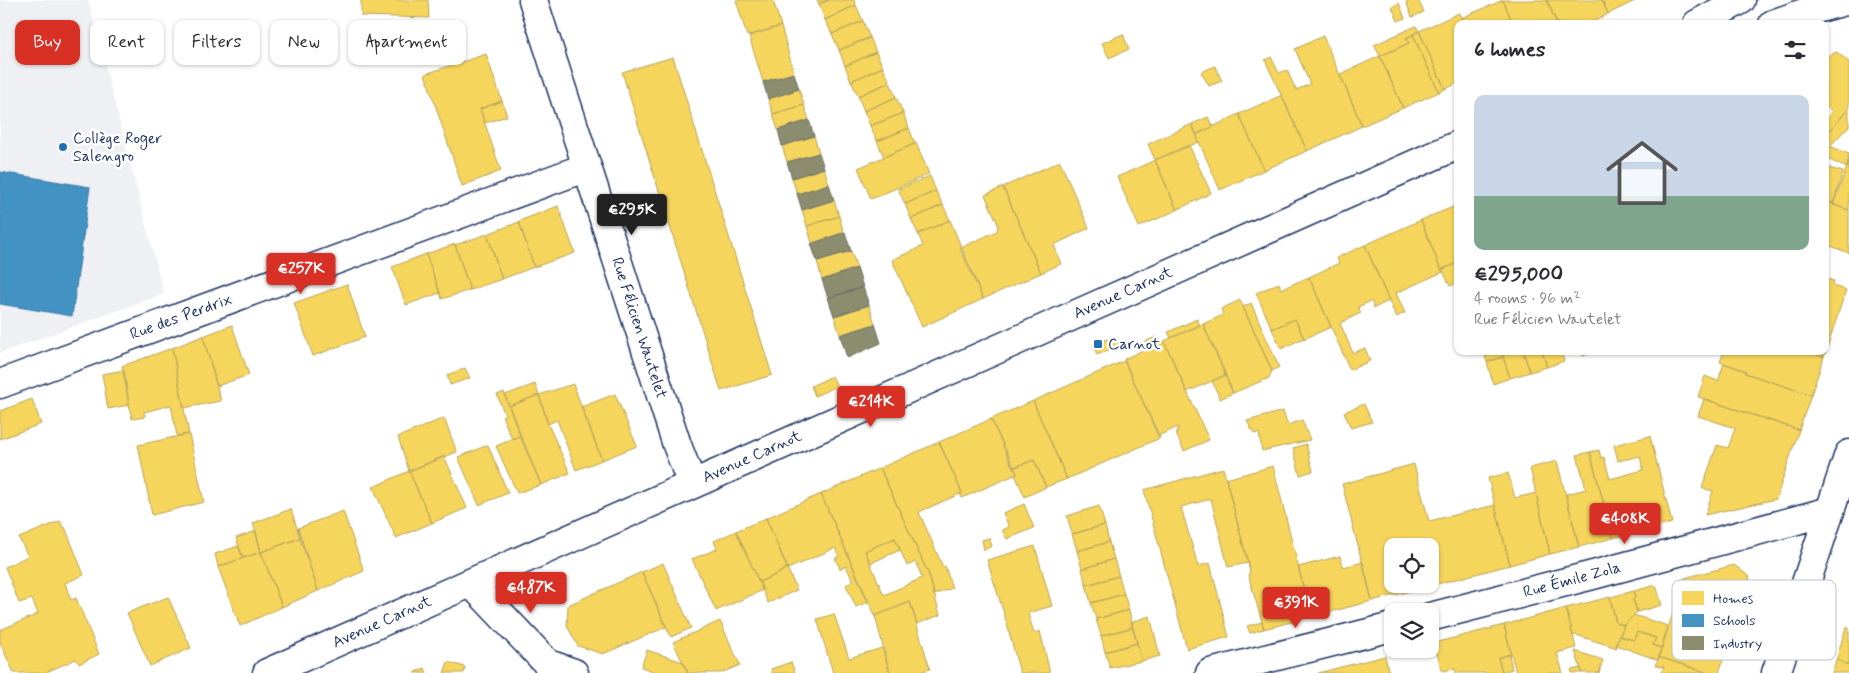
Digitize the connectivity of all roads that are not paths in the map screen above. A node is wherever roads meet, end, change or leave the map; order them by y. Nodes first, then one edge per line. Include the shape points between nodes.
1 (533, 0) edge
2 (1741, 0) edge
3 (1849, 0) edge
4 (1704, 20) edge
5 (1784, 20) edge
6 (1454, 147) edge
7 (587, 167) junction
8 (0, 384) edge
9 (1849, 454) edge
10 (692, 484) junction
11 (1830, 511) junction
12 (1807, 580) edge
13 (470, 583) junction
14 (1439, 615) edge
15 (1384, 629) edge
16 (1780, 660) edge
17 (267, 673) edge
18 (574, 673) edge
19 (1210, 673) edge
20 (1776, 673) edge

1 - 7 street, Rue Félicien Wautelet
2 - 4 street
3 - 5 street
6 - 10 street, Avenue Carnot
7 - 8 street, Rue des Perdrix
7 - 10 street, Rue Félicien Wautelet
9 - 11 street
10 - 13 street, Avenue Carnot
11 - 12 street
11 - 14 street, Rue Émile Zola
13 - 17 street, Avenue Carnot
13 - 18 street via 548,664
15 - 19 street
16 - 20 street

